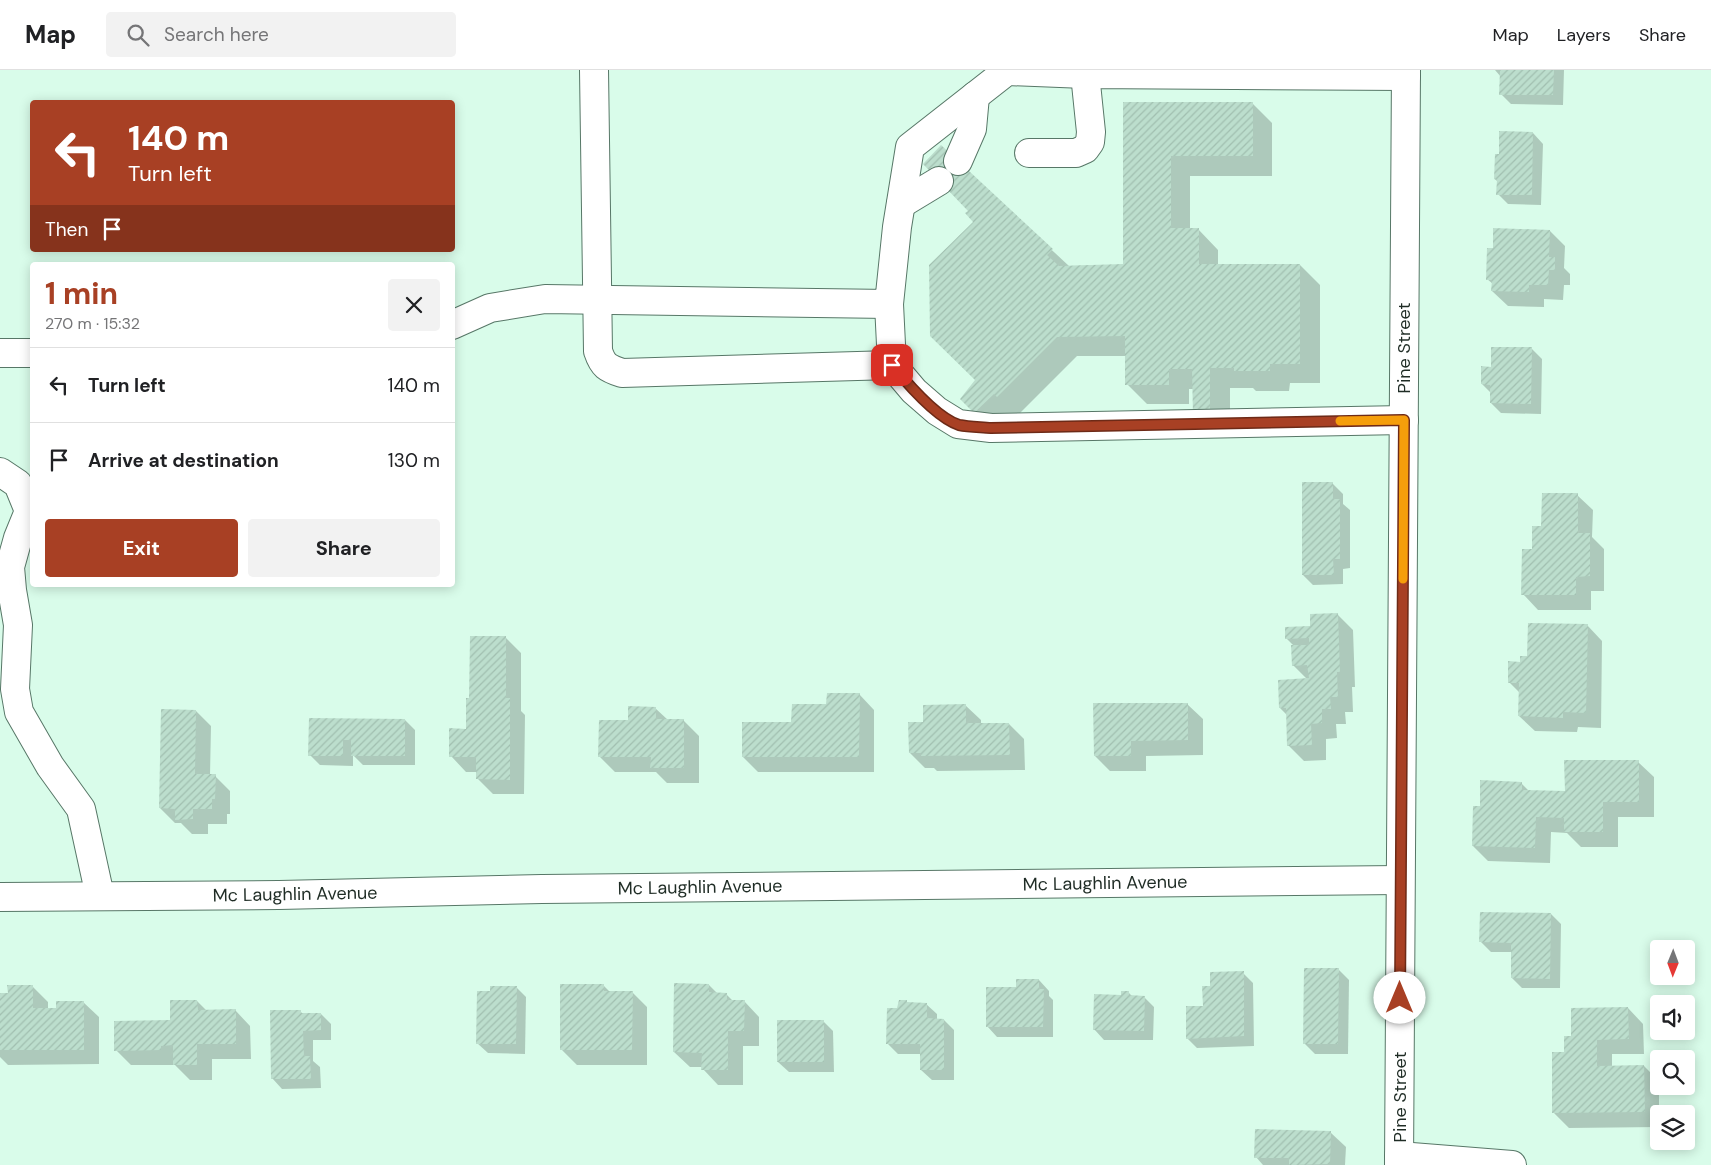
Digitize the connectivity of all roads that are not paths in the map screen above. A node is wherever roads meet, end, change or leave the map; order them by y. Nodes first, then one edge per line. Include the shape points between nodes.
1 (594, 70) edge
2 (1085, 72) edge
3 (1250, 72) edge
4 (1406, 73) edge
5 (975, 96) junction
6 (1028, 153) dead end
7 (958, 161) dead end
8 (939, 181) dead end
9 (901, 204) junction
10 (597, 299) junction
11 (889, 304) junction
12 (455, 324) edge
13 (30, 352) edge
14 (0, 353) edge
15 (892, 365) junction
16 (1404, 420) junction
17 (0, 472) edge
18 (1400, 880) junction
19 (0, 896) edge
20 (100, 896) junction
21 (1399, 1161) edge
22 (1512, 1165) edge

1 - 10 street
2 - 3 street
2 - 5 street via 1007,71
2 - 6 street via 1090,142 1076,153
3 - 4 street
4 - 16 street, Pine Street
5 - 7 street via 972,129
5 - 9 street via 910,147
8 - 9 street
9 - 11 street
10 - 11 street
10 - 12 street via 545,299 490,308
10 - 15 street via 601,362 622,373
11 - 15 street
13 - 14 street
15 - 16 street via 937,411 958,424 983,427
16 - 18 street, Pine Street
17 - 20 street via 18,484 29,511 10,567 18,625 16,689 19,712 50,766 81,809
18 - 20 street, Mc Laughlin Avenue
18 - 21 street, Pine Street
19 - 20 street, Mc Laughlin Avenue
21 - 22 street

